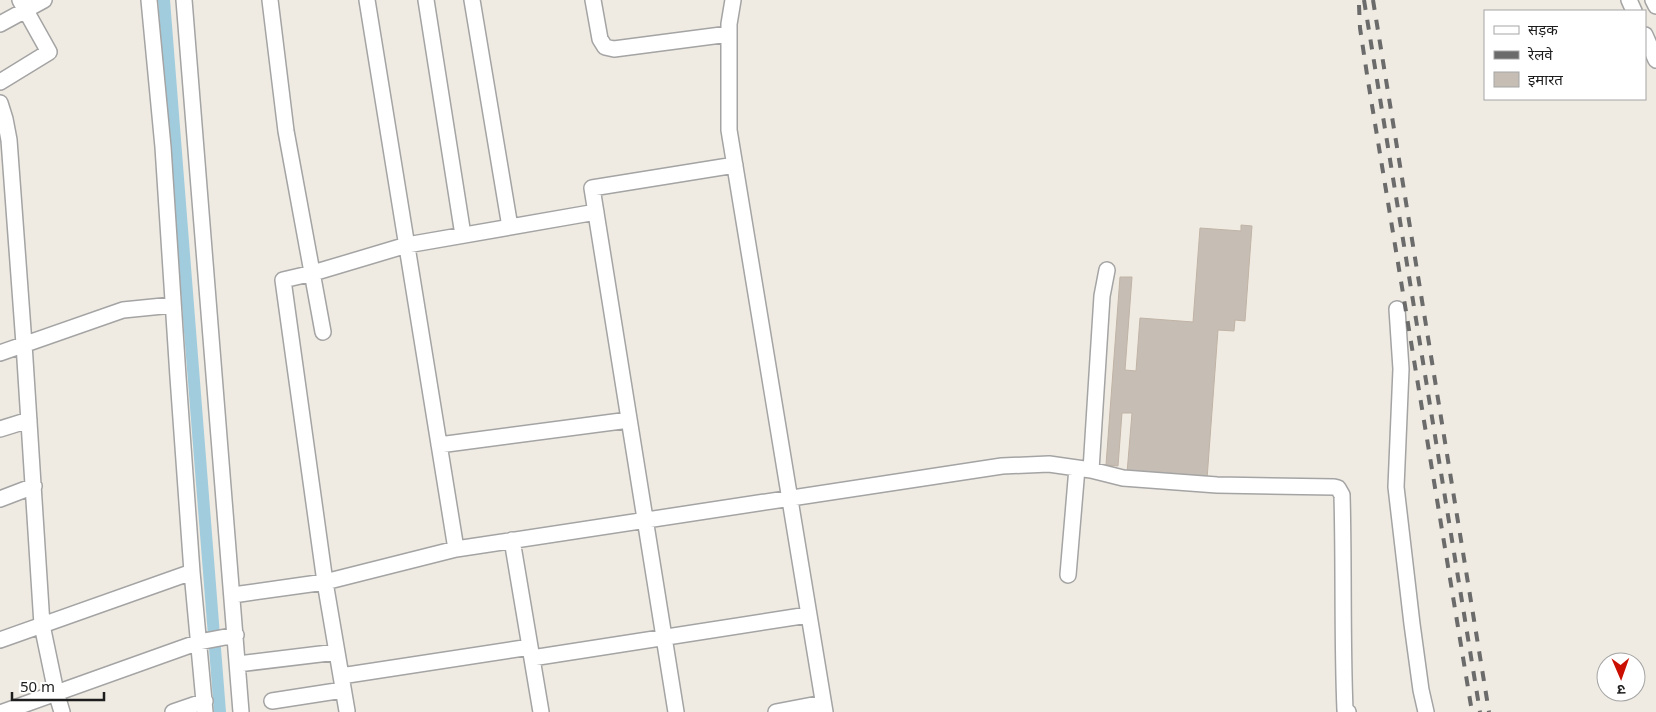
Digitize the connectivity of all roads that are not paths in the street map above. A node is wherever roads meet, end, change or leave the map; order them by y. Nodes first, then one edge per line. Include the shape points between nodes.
1 (44, 0) edge
2 (149, 0) edge
3 (184, 0) edge
4 (270, 0) edge
5 (367, 0) edge
6 (426, 0) edge
7 (472, 0) edge
8 (593, 0) edge
9 (733, 0) edge
10 (1653, 0) edge
11 (23, 5) edge
12 (1656, 6) edge
13 (0, 24) edge
14 (729, 34) junction
15 (1646, 37) edge
16 (1656, 60) edge
17 (0, 82) edge
18 (0, 103) edge
19 (735, 165) junction
20 (596, 212) junction
21 (510, 227) junction
22 (463, 235) junction
23 (407, 245) junction
24 (1107, 270) dead end
25 (313, 273) junction
26 (173, 305) junction
27 (1397, 309) dead end
28 (323, 332) dead end
29 (24, 344) junction
30 (0, 353) edge
31 (29, 420) junction
32 (629, 420) junction
33 (0, 428) edge
34 (439, 445) junction
35 (1084, 469) junction
36 (34, 486) junction
37 (789, 497) junction
38 (0, 499) edge
39 (645, 520) junction
40 (512, 540) junction
41 (456, 549) junction
42 (192, 572) junction
43 (1068, 575) dead end
44 (325, 582) junction
45 (232, 595) junction
46 (808, 615) junction
47 (42, 625) junction
48 (231, 636) junction
49 (664, 638) junction
50 (0, 640) edge
51 (203, 641) junction
52 (337, 652) junction
53 (531, 653) junction
54 (238, 664) junction
55 (342, 683) junction
56 (56, 692) junction
57 (272, 701) dead end
58 (205, 706) edge
59 (824, 708) edge
60 (347, 711) edge
61 (3, 712) edge
62 (62, 712) edge
63 (173, 712) edge
64 (242, 712) edge
65 (542, 712) edge
66 (676, 712) edge
67 (776, 712) edge
68 (1348, 712) edge
69 (1426, 712) edge

1 - 11 street
2 - 26 street via 164,147
3 - 45 street
4 - 25 street via 286,132
5 - 23 street
6 - 22 street
7 - 21 street
8 - 14 street via 600,38 605,47 614,50
9 - 14 street
10 - 12 street
11 - 13 street
11 - 17 street via 49,52
14 - 19 street via 729,130
15 - 16 street
18 - 29 street via 9,148
19 - 20 street via 592,188
19 - 37 street
20 - 21 street
20 - 32 street
21 - 22 street
22 - 23 street
23 - 25 street
23 - 34 street
24 - 35 street
25 - 28 street
25 - 44 street via 282,280
26 - 29 street via 123,310
26 - 42 street
27 - 69 street via 1401,369 1396,487
29 - 30 street
29 - 31 street
31 - 33 street
31 - 36 street
32 - 34 street
32 - 39 street
34 - 41 street
35 - 37 street via 1050,464 1002,466
35 - 43 street
35 - 68 street via 1129,479 1338,488 1342,495 1343,666 1345,710
36 - 38 street
36 - 47 street
37 - 39 street
37 - 46 street
39 - 40 street
39 - 49 street
40 - 41 street
40 - 53 street
41 - 44 street
42 - 47 street
42 - 51 street
44 - 45 street
44 - 52 street
45 - 48 street
46 - 49 street
46 - 59 street
47 - 50 street
47 - 56 street
48 - 51 street
48 - 54 street
49 - 53 street
49 - 66 street
51 - 56 street
51 - 58 street
52 - 54 street
52 - 55 street
53 - 55 street
53 - 65 street
54 - 64 street
55 - 57 street
55 - 60 street
56 - 61 street
56 - 62 street
58 - 63 street
59 - 67 street

